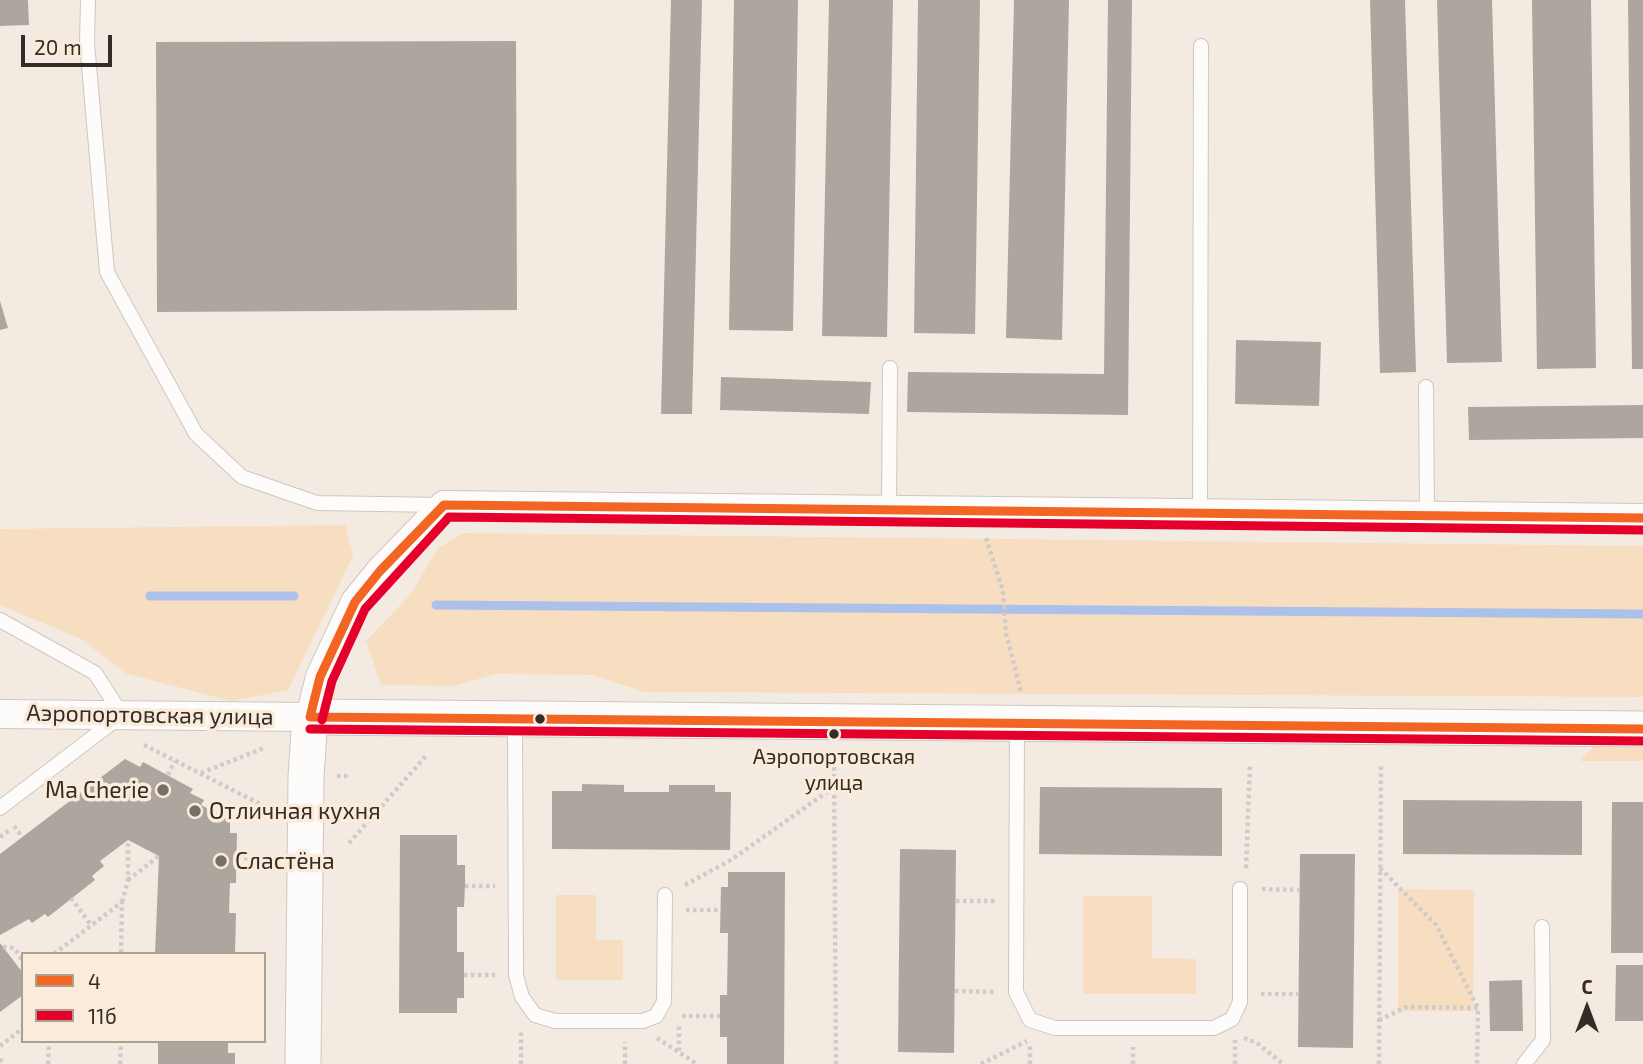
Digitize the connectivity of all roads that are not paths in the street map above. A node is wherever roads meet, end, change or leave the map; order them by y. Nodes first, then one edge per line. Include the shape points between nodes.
1 (89, 0) edge
2 (1201, 46) dead end
3 (891, 368) dead end
4 (1426, 387) dead end
5 (444, 505) junction
6 (889, 508) junction
7 (1200, 512) junction
8 (1427, 515) junction
9 (1643, 518) edge
10 (0, 620) edge
11 (0, 714) edge
12 (122, 715) junction
13 (1021, 715) junction
14 (310, 717) junction
15 (515, 721) junction
16 (1643, 729) edge
17 (0, 808) edge
18 (1240, 889) road end
19 (665, 903) road end
20 (1542, 927) dead end
21 (303, 1064) edge
22 (1524, 1064) edge

1 - 5 lane via 87,43 107,272 196,434 242,477 317,503
2 - 7 lane
3 - 6 lane
4 - 8 lane
5 - 6 street
5 - 14 street via 355,602 320,677
6 - 7 street
7 - 8 street
8 - 9 street
10 - 12 lane via 95,673
11 - 12 street, Аэропортовская улица
12 - 14 street, Аэропортовская улица
12 - 17 lane
13 - 15 street, Аэропортовская улица
13 - 16 street, Аэропортовская улица
13 - 18 lane via 1016,992 1030,1020 1055,1028 1214,1028 1232,1019 1240,1002
14 - 15 street, Аэропортовская улица
14 - 21 street
15 - 19 lane via 516,975 522,998 535,1015 555,1021 643,1021 656,1016 664,1002
20 - 22 lane via 1543,1040

